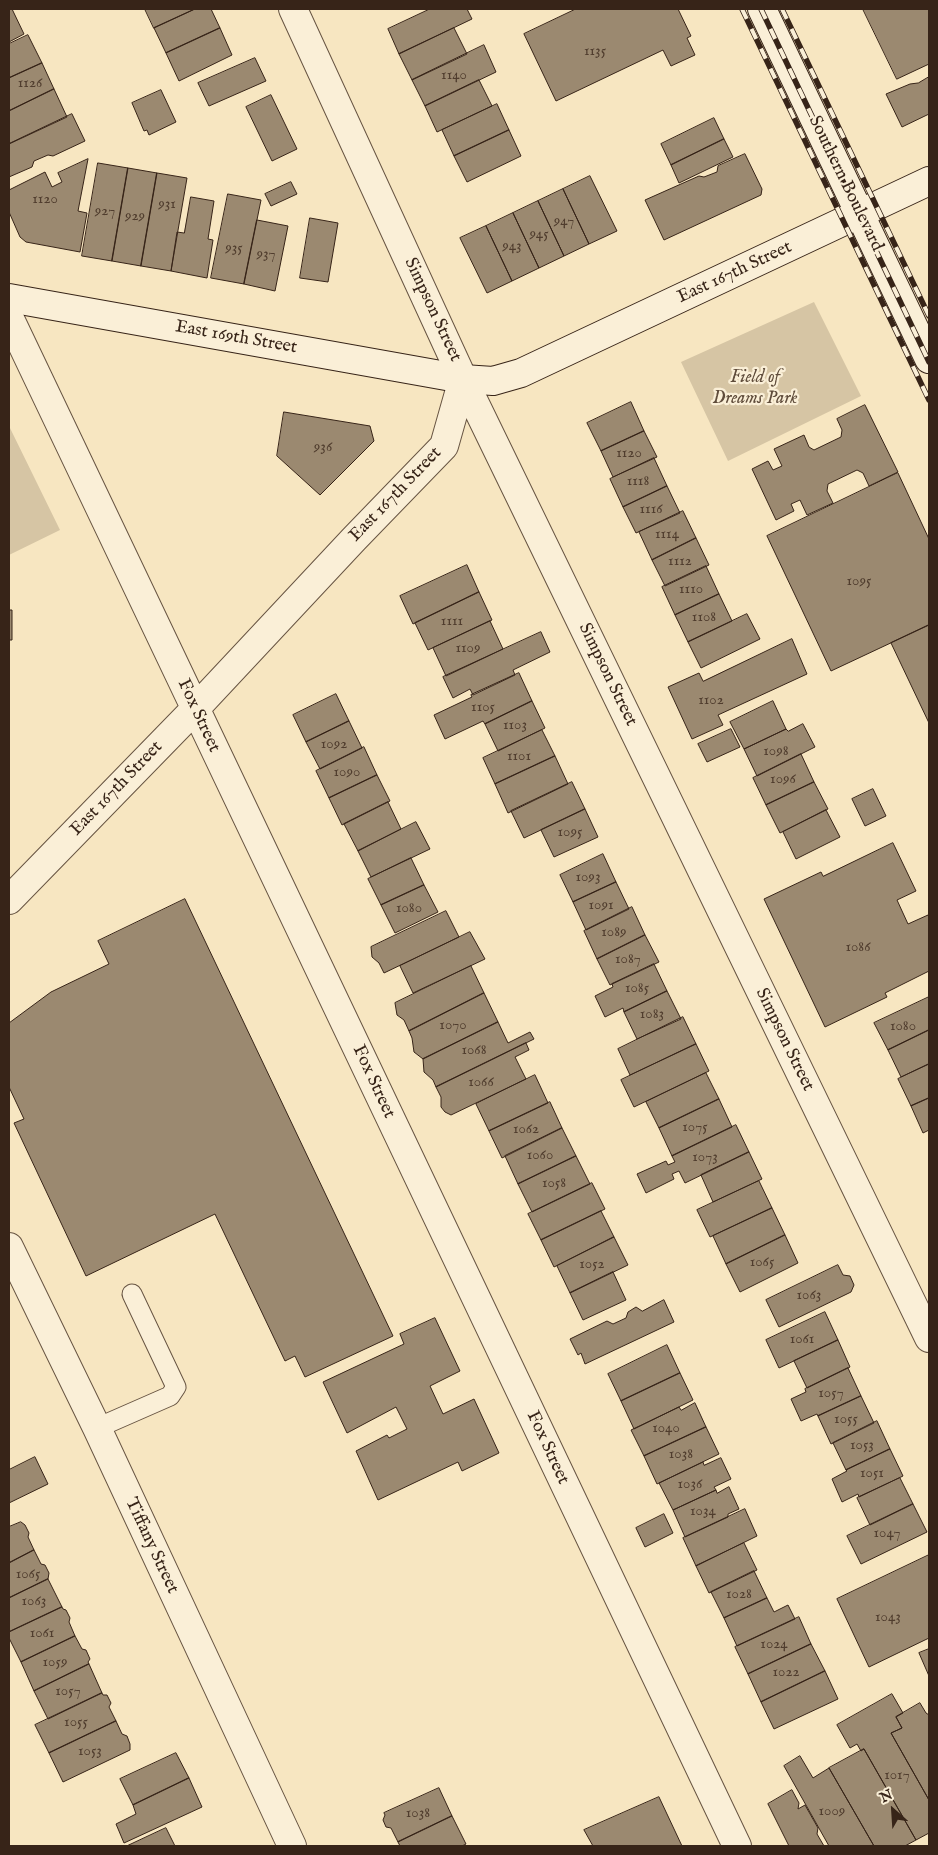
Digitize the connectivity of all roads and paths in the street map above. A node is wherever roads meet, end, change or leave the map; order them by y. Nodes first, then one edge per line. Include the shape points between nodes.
1 (293, 9) edge
2 (762, 9) edge
3 (929, 181) edge
4 (860, 214) junction
5 (9, 298) edge
6 (9, 317) edge
7 (929, 359) edge
8 (463, 378) junction
9 (195, 709) junction
10 (9, 900) edge
11 (9, 1247) edge
12 (132, 1294) dead end
13 (929, 1338) edge
14 (97, 1428) junction
15 (292, 1846) edge
16 (737, 1846) edge

1 - 8 street, Simpson Street
2 - 4 street, Southern Boulevard
3 - 4 street, East 167th Street
4 - 7 street, Southern Boulevard
4 - 8 street, East 167th Street via 521,373 493,380
5 - 8 street, East 169th Street
6 - 9 street, Fox Street
8 - 9 street, East 167th Street via 444,446
8 - 13 street, Simpson Street
9 - 10 street, East 167th Street
9 - 16 street, Fox Street
11 - 14 street, Tiffany Street
12 - 14 lane via 176,1387 170,1396
14 - 15 street, Tiffany Street

